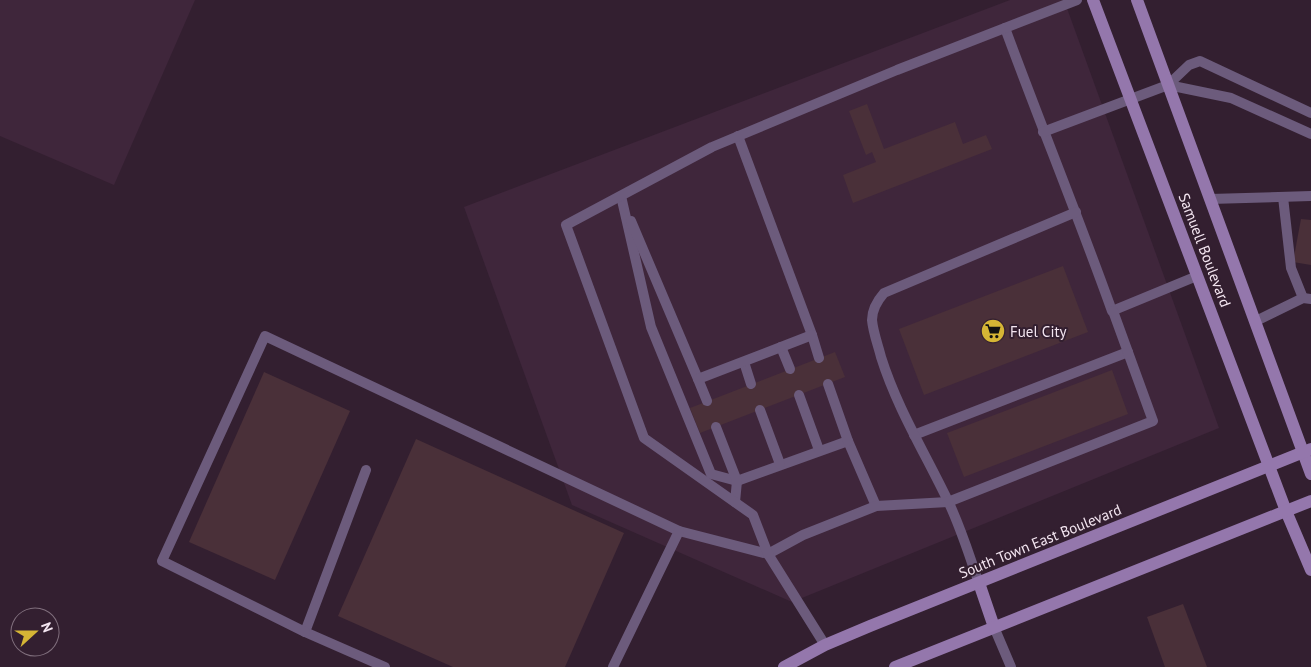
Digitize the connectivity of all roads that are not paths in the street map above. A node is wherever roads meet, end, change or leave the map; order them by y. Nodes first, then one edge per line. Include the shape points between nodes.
1 (1077, 0) edge
2 (1093, 0) edge
3 (1137, 0) edge
4 (1005, 28) junction
5 (1168, 84) junction
6 (1130, 98) junction
7 (1311, 113) edge
8 (1044, 132) junction
9 (1311, 134) edge
10 (738, 136) junction
11 (621, 196) junction
12 (1311, 196) edge
13 (1284, 197) junction
14 (1210, 198) junction
15 (1076, 212) junction
16 (1198, 276) junction
17 (1307, 299) edge
18 (1113, 311) junction
19 (1256, 321) junction
20 (812, 335) junction
21 (781, 347) junction
22 (1128, 352) junction
23 (819, 358) dead end
24 (744, 362) junction
25 (790, 369) dead end
26 (698, 379) junction
27 (751, 384) dead end
28 (828, 384) dead end
29 (799, 395) dead end
30 (707, 401) dead end
31 (760, 410) dead end
32 (716, 427) dead end
33 (914, 435) junction
34 (848, 441) junction
35 (820, 450) junction
36 (1307, 451) edge
37 (780, 464) junction
38 (1270, 467) junction
39 (366, 470) dead end
40 (1311, 474) edge
41 (737, 481) junction
42 (1311, 501) edge
43 (735, 502) junction
44 (948, 502) junction
45 (876, 506) junction
46 (1286, 511) junction
47 (679, 531) junction
48 (768, 554) junction
49 (1311, 570) edge
50 (979, 583) junction
51 (994, 627) junction
52 (304, 632) junction
53 (825, 645) junction
54 (385, 667) edge
55 (613, 667) edge
56 (784, 667) edge
57 (895, 667) edge
58 (1011, 667) edge

1 - 4 lane
2 - 6 main road, Samuell Boulevard
3 - 5 main road, Samuell Boulevard
4 - 8 lane
4 - 10 lane
5 - 6 lane
5 - 7 lane via 1189,65 1200,61
5 - 9 lane via 1231,98
5 - 14 main road, Samuell Boulevard
6 - 8 lane
6 - 16 main road, Samuell Boulevard
8 - 15 lane
10 - 11 lane
10 - 20 lane
11 - 26 lane
11 - 41 lane via 651,327 711,474
11 - 43 lane via 566,225 644,438
12 - 13 lane
13 - 14 lane
13 - 17 lane via 1291,268
14 - 19 main road, Samuell Boulevard
15 - 18 lane
15 - 33 lane via 884,293 876,303 872,320 876,340 896,399
16 - 18 lane
16 - 38 main road, Samuell Boulevard
17 - 19 lane
18 - 22 lane
19 - 36 main road, Samuell Boulevard
20 - 21 lane
20 - 23 lane
21 - 24 lane
21 - 25 lane
22 - 33 lane
22 - 44 lane via 1153,421
24 - 26 lane
24 - 27 lane
26 - 30 lane
28 - 34 lane
29 - 35 lane
31 - 37 lane
32 - 41 lane
33 - 44 lane
34 - 35 lane
34 - 45 lane
35 - 37 lane
36 - 38 main road, South Town East Boulevard
36 - 40 main road, Samuell Boulevard
37 - 41 lane
38 - 46 main road, Samuell Boulevard
38 - 50 main road, South Town East Boulevard
39 - 52 lane
41 - 43 lane
42 - 46 main road
43 - 48 lane via 753,515
44 - 45 lane
44 - 50 lane
45 - 48 lane via 803,535
46 - 49 main road, Samuell Boulevard
46 - 51 main road
47 - 48 lane
47 - 52 lane via 265,336 162,561
47 - 55 lane
48 - 53 lane
50 - 51 main road
50 - 53 main road, South Town East Boulevard
51 - 57 main road
51 - 58 lane
52 - 54 lane
53 - 56 main road, South Town East Boulevard

